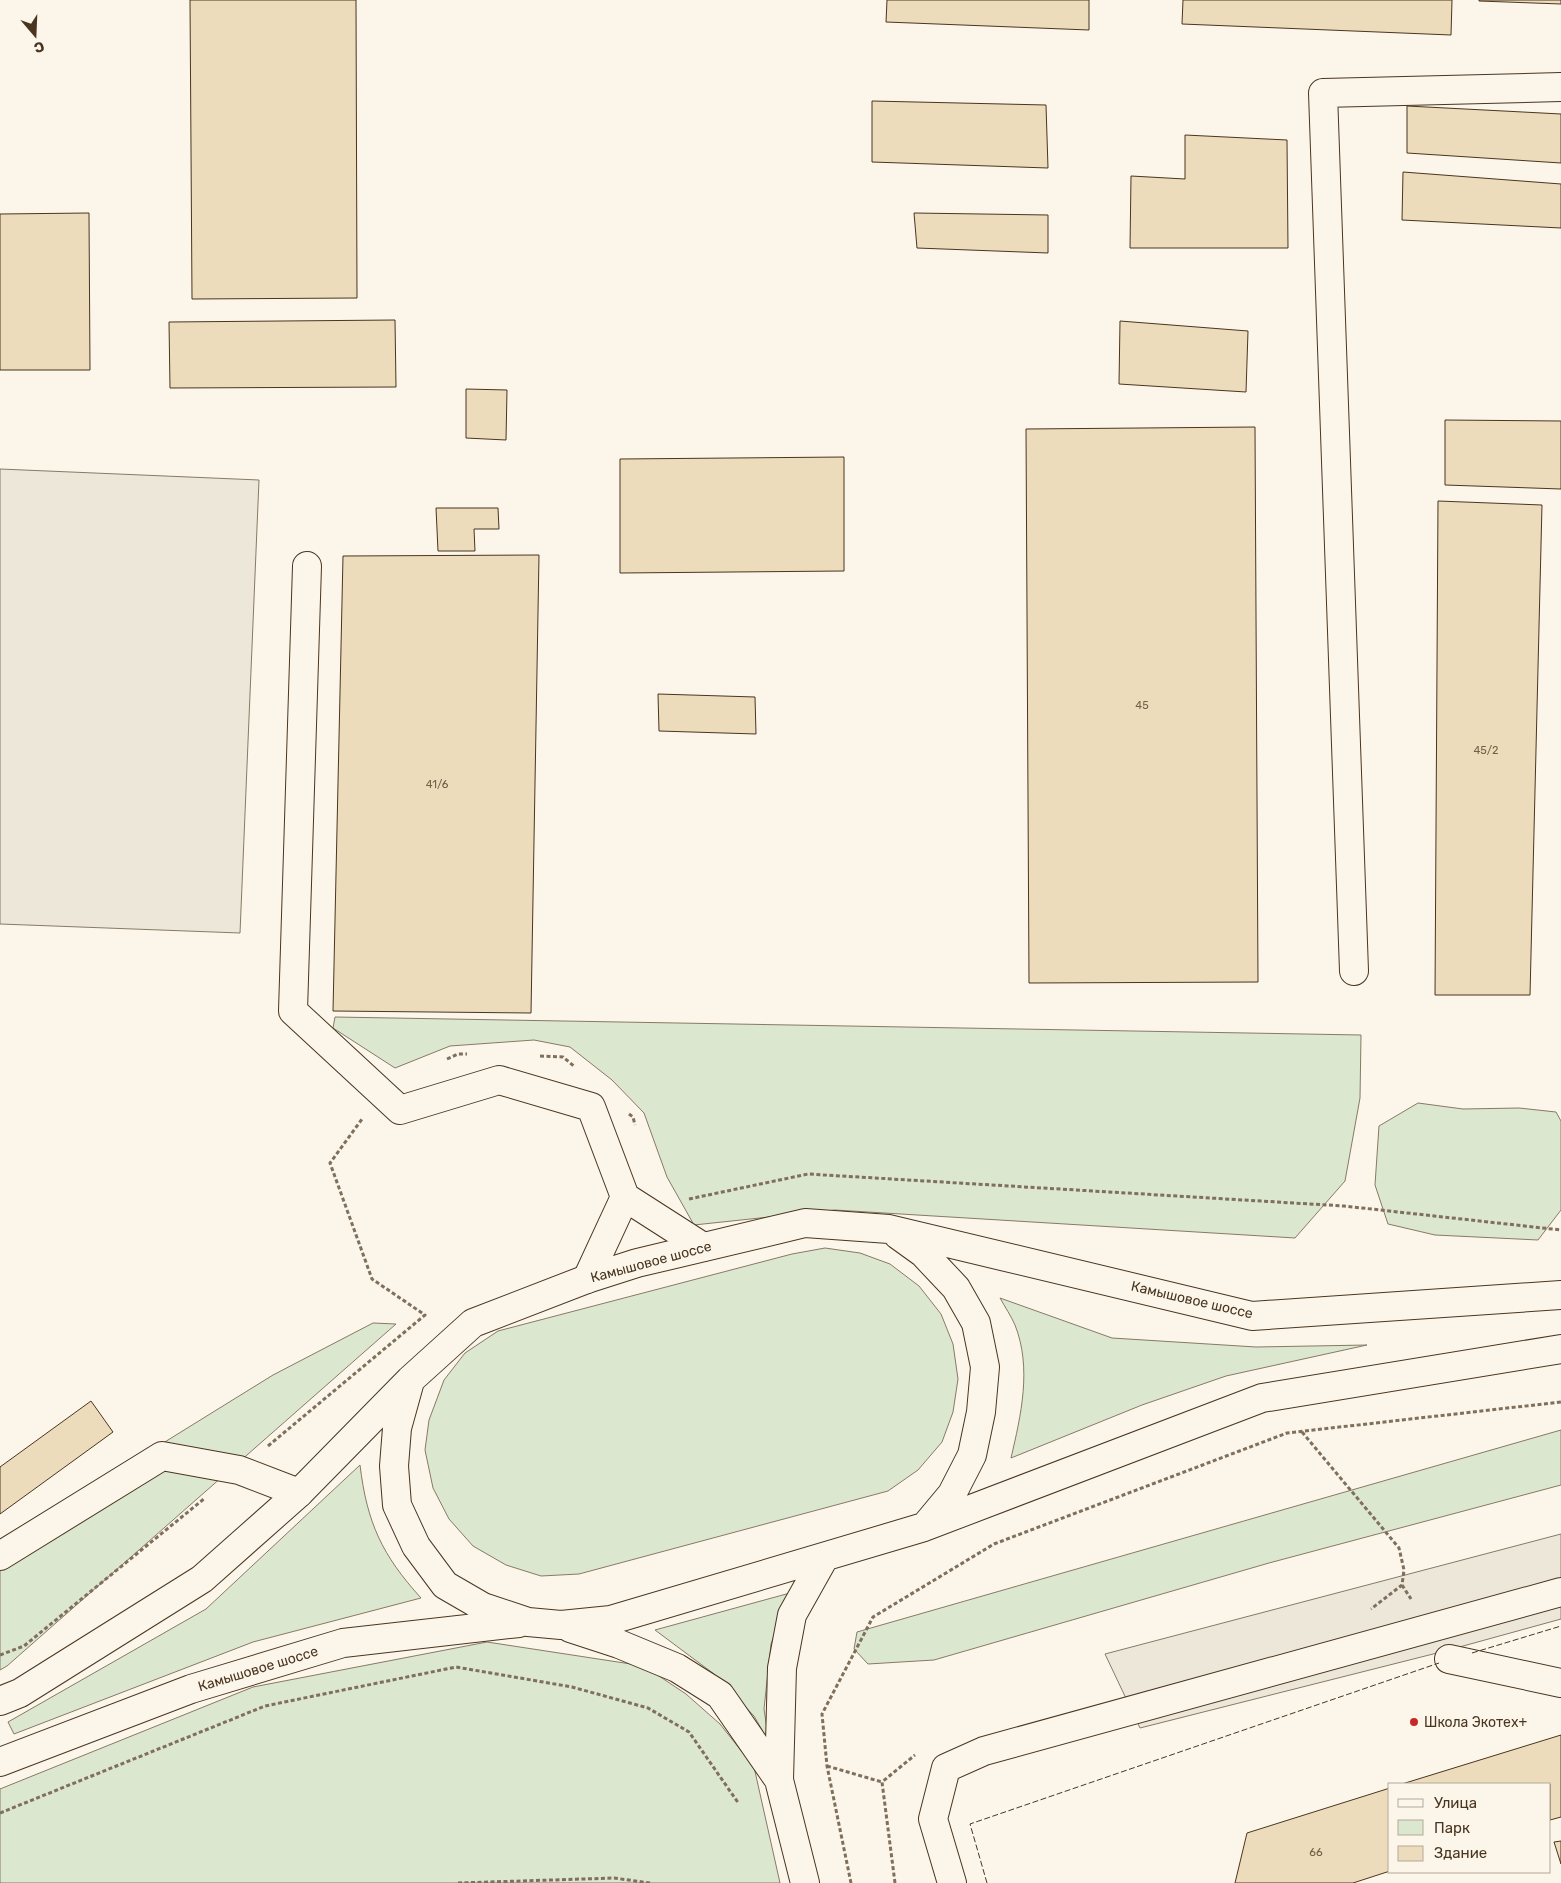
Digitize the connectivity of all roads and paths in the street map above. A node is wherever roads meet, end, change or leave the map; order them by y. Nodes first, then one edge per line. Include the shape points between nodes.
1 (1561, 87) edge
2 (307, 566) dead end
3 (1354, 971) dead end
4 (381, 1092) junction
5 (634, 1203) junction
6 (889, 1229) junction
7 (1561, 1230) edge
8 (703, 1247) junction
9 (587, 1279) junction
10 (1561, 1295) edge
11 (1561, 1349) edge
12 (410, 1380) junction
13 (1561, 1402) edge
14 (1301, 1431) junction
15 (239, 1470) junction
16 (299, 1493) junction
17 (924, 1527) junction
18 (0, 1556) edge
19 (824, 1558) junction
20 (1561, 1592) edge
21 (1364, 1615) dead end
22 (528, 1622) junction
23 (561, 1625) junction
24 (0, 1655) edge
25 (1449, 1660) dead end
26 (1561, 1683) edge
27 (0, 1701) edge
28 (917, 1753) dead end
29 (0, 1762) edge
30 (826, 1766) junction
31 (779, 1780) junction
32 (882, 1782) junction
33 (739, 1804) dead end
34 (0, 1813) edge
35 (458, 1883) edge
36 (650, 1883) edge
37 (805, 1883) edge
38 (851, 1883) edge
39 (895, 1883) edge
40 (952, 1883) edge

1 - 3 main road via 1323,93
2 - 4 main road via 293,1011
4 - 5 main road via 400,1110 498,1080 591,1107
4 - 15 path via 330,1164 372,1279 425,1315
5 - 7 path via 808,1174 1344,1206
5 - 8 main road
5 - 9 main road
6 - 8 main road, Камышовое шоссе via 805,1223
6 - 10 main road, Камышовое шоссе via 1252,1316
6 - 17 main road via 923,1253 956,1288 976,1323 985,1367 981,1412 972,1455 952,1494
8 - 9 main road, Камышовое шоссе
9 - 12 main road, Камышовое шоссе via 473,1323
11 - 17 main road, Камышовое шоссе via 1262,1398
12 - 16 main road, Камышовое шоссе
12 - 22 main road, Камышовое шоссе via 397,1428 394,1466 398,1505 416,1546 445,1585 483,1607
13 - 14 path
14 - 21 path via 1400,1548 1404,1570 1402,1585
14 - 30 path via 1287,1433 994,1544 873,1617 822,1714
15 - 16 main road
15 - 18 main road via 162,1456
15 - 24 path via 24,1646
16 - 27 main road, Камышовое шоссе via 202,1579 20,1693
17 - 19 main road, Камышовое шоссе
19 - 23 main road, Камышовое шоссе via 612,1620
19 - 31 main road via 792,1615 782,1668
20 - 40 main road via 984,1751 946,1768 933,1819
22 - 23 main road, Камышовое шоссе
22 - 29 main road, Камышовое шоссе via 343,1643 191,1689
23 - 31 main road via 677,1668 720,1695
25 - 26 main road
28 - 32 path
30 - 32 path
30 - 38 path
31 - 37 main road
32 - 39 path
33 - 34 path via 689,1732 648,1708 572,1687 456,1666 265,1706
35 - 36 path via 614,1878

